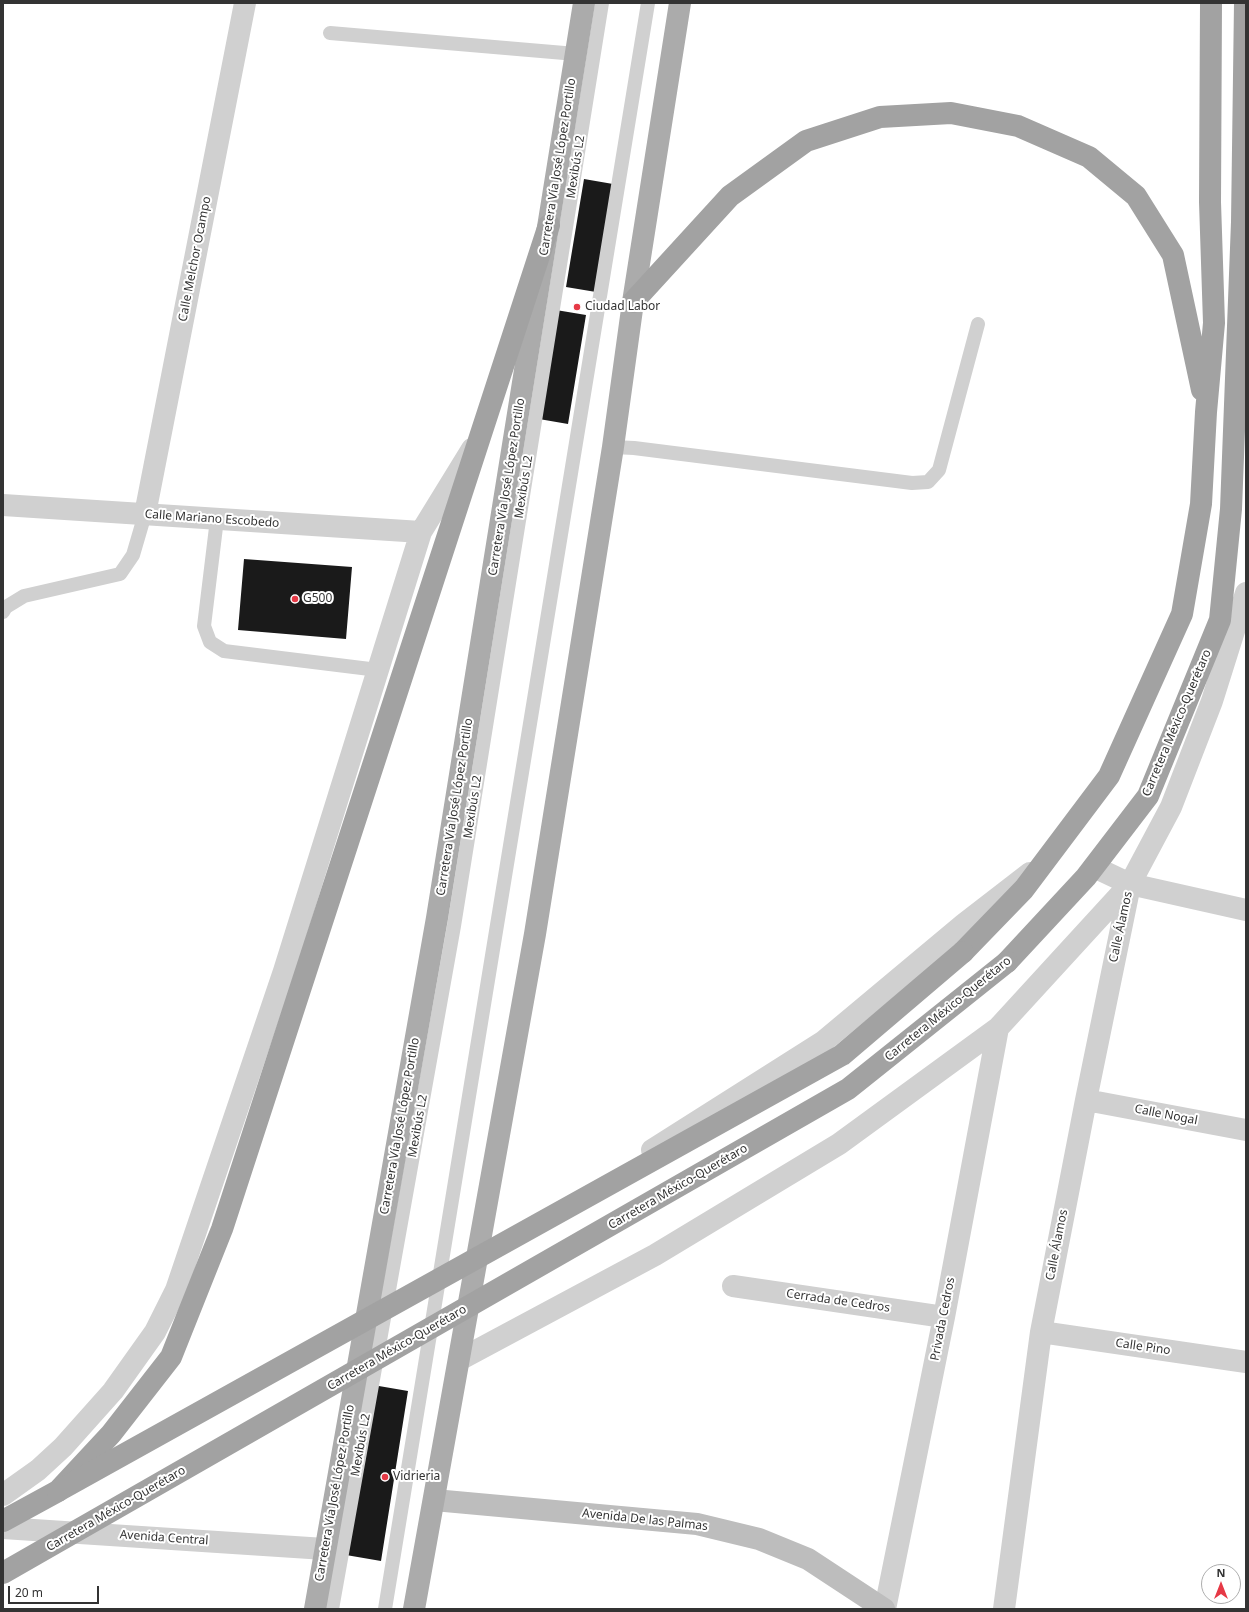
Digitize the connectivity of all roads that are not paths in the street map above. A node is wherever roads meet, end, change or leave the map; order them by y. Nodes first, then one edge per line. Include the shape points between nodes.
1 (245, 3) edge
2 (584, 3) edge
3 (602, 3) edge
4 (648, 3) edge
5 (680, 3) edge
6 (1210, 3) edge
7 (1245, 3) edge
8 (330, 33) dead end
9 (576, 54) junction
10 (1244, 212) edge
11 (549, 225) junction
12 (633, 302) junction
13 (978, 324) dead end
14 (1206, 412) junction
15 (479, 438) junction
16 (613, 447) junction
17 (3, 505) edge
18 (145, 514) junction
19 (217, 519) junction
20 (421, 532) junction
21 (1246, 593) edge
22 (3, 612) edge
23 (378, 670) junction
24 (1045, 862) junction
25 (1094, 867) junction
26 (1130, 884) junction
27 (1246, 910) edge
28 (998, 1028) junction
29 (1086, 1100) junction
30 (1246, 1130) edge
31 (480, 1242) junction
32 (733, 1286) dead end
33 (944, 1317) junction
34 (1040, 1332) junction
35 (459, 1360) junction
36 (1246, 1362) edge
37 (58, 1491) junction
38 (3, 1495) edge
39 (434, 1500) junction
40 (3, 1521) edge
41 (3, 1528) edge
42 (325, 1549) junction
43 (3, 1573) edge
44 (315, 1609) edge
45 (332, 1609) edge
46 (385, 1609) edge
47 (414, 1609) edge
48 (885, 1609) edge
49 (1004, 1609) edge

1 - 18 street, Calle Melchor Ocampo
2 - 9 main road, Carretera Vía José López Portillo
3 - 45 lane, Mexibús L2 via 454,926
4 - 46 lane
5 - 12 main road
6 - 14 highway via 1210,202 1214,323
7 - 10 highway, Carretera México-Querétaro
8 - 9 lane
9 - 11 main road, Carretera Vía José López Portillo
10 - 25 highway, Carretera México-Querétaro via 1231,509 1220,620 1148,796
11 - 15 highway
11 - 42 main road, Carretera Vía José López Portillo via 436,926
12 - 14 highway via 730,196 806,142 880,117 951,113 1018,126 1089,156 1136,196 1173,255
12 - 16 main road
13 - 16 lane via 939,470 928,482 912,483
14 - 24 highway via 1201,504 1182,614 1109,776
15 - 20 street
15 - 37 highway via 222,1230 171,1357 111,1434
16 - 31 main road via 535,934
17 - 18 street, Calle Mariano Escobedo
18 - 19 street, Calle Mariano Escobedo
18 - 22 lane via 134,555 120,574 24,596 6,607
19 - 20 street, Calle Mariano Escobedo
19 - 23 lane via 204,626 210,642 224,651
20 - 23 street
21 - 26 street via 1212,701 1171,808
23 - 38 street via 284,971 176,1290 155,1332 113,1391 63,1447 38,1470
24 - 31 street via 964,924 824,1041 581,1195 503,1235
24 - 37 highway, bridge via 1024,889 963,952 842,1055
25 - 26 street
25 - 43 highway, Carretera México-Querétaro, bridge via 1007,962 848,1089
26 - 27 street
26 - 28 street
26 - 29 street, Calle Álamos
28 - 33 street, Privada Cedros
28 - 35 street via 839,1144 655,1254
29 - 30 street, Calle Nogal
29 - 34 street, Calle Álamos
31 - 35 main road
32 - 33 street, Cerrada de Cedros
33 - 48 street, Privada Cedros
34 - 36 street, Calle Pino
34 - 49 street, Calle Álamos
35 - 39 main road
37 - 40 highway
39 - 47 main road
39 - 48 main road, Avenida De las Palmas via 697,1524 759,1539 808,1559
41 - 42 street, Avenida Central
42 - 44 main road, Carretera Vía José López Portillo

